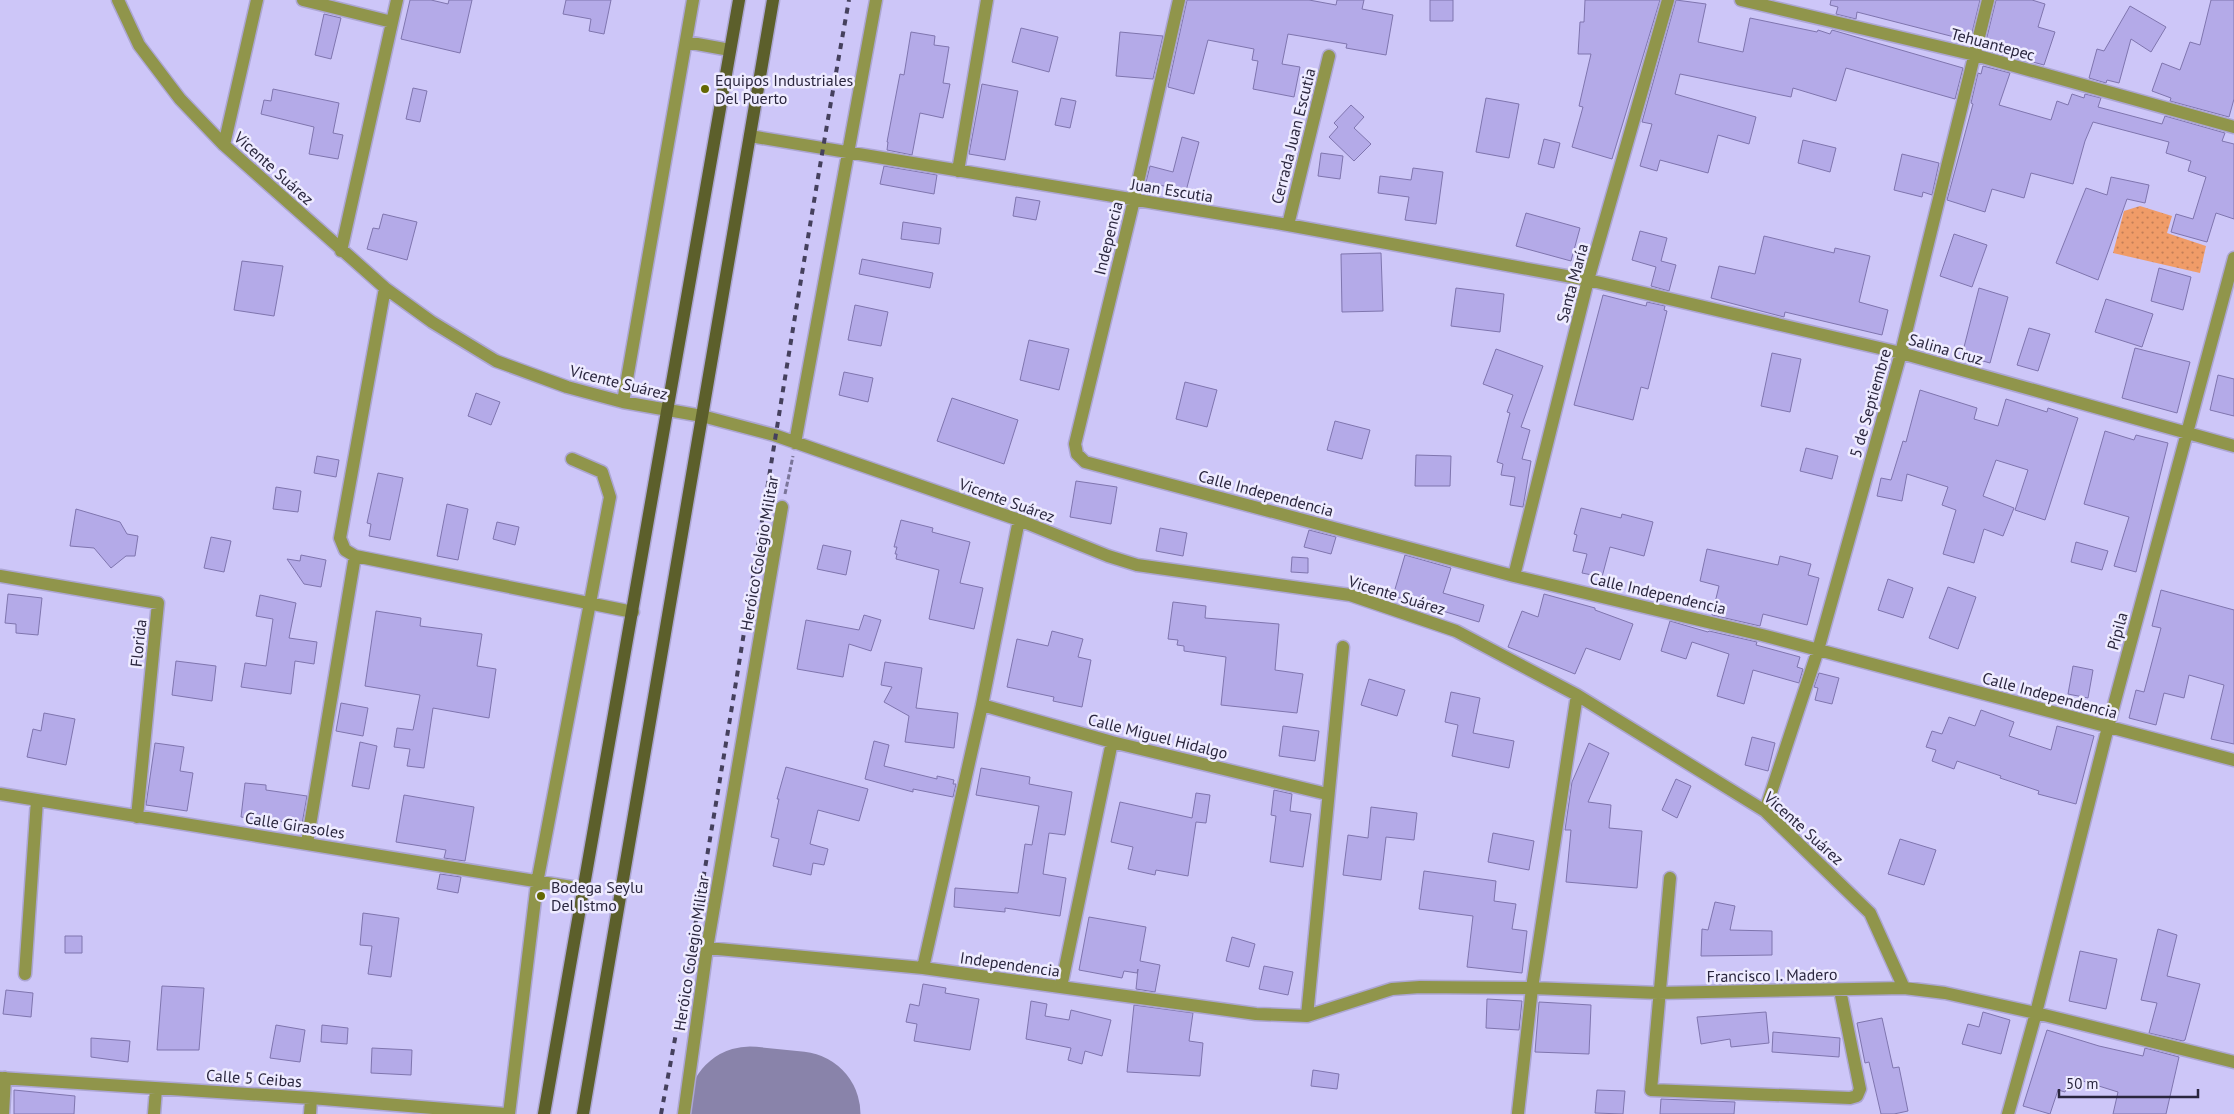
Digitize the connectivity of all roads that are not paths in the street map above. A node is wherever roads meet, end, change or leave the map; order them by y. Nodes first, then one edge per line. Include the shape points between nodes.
1 (118, 0) edge
2 (257, 0) edge
3 (303, 0) edge
4 (397, 0) edge
5 (693, 0) edge
6 (738, 0) edge
7 (773, 0) edge
8 (876, 0) edge
9 (988, 0) edge
10 (1179, 0) edge
11 (1668, 0) edge
12 (1741, 0) edge
13 (1988, 0) edge
14 (392, 22) junction
15 (686, 42) junction
16 (730, 50) junction
17 (1975, 55) junction
18 (1329, 56) dead end
19 (2234, 127) edge
20 (750, 136) junction
21 (224, 145) junction
22 (848, 153) junction
23 (958, 171) junction
24 (1134, 200) junction
25 (1288, 225) junction
26 (341, 250) junction
27 (2234, 258) edge
28 (1588, 280) junction
29 (385, 288) junction
30 (1901, 353) junction
31 (623, 402) junction
32 (668, 411) junction
33 (702, 416) junction
34 (2186, 433) junction
35 (795, 443) junction
36 (2234, 446) edge
37 (1077, 454) joint
38 (572, 459) dead end
39 (782, 507) road end
40 (1019, 520) junction
41 (355, 556) junction
42 (0, 576) edge
43 (1514, 576) junction
44 (590, 604) junction
45 (633, 612) junction
46 (1343, 647) dead end
47 (1818, 650) junction
48 (1577, 695) junction
49 (982, 705) junction
50 (2108, 727) junction
51 (1112, 742) junction
52 (2234, 760) edge
53 (0, 794) edge
54 (1328, 794) junction
55 (37, 800) junction
56 (1765, 810) junction
57 (137, 817) junction
58 (307, 843) junction
59 (1670, 878) dead end
60 (537, 882) junction
61 (584, 890) junction
62 (707, 948) junction
63 (923, 968) junction
64 (25, 974) dead end
65 (1061, 987) junction
66 (1532, 988) junction
67 (1904, 988) junction
68 (1840, 990) junction
69 (1658, 993) junction
70 (2036, 1013) junction
71 (1307, 1016) junction
72 (2234, 1062) edge
73 (3, 1078) edge
74 (156, 1089) junction
75 (311, 1098) junction
76 (449, 1112) edge
77 (1518, 1113) edge
78 (3, 1114) edge
79 (154, 1114) edge
80 (310, 1114) edge
81 (507, 1114) edge
82 (544, 1114) edge
83 (582, 1114) edge
84 (684, 1114) edge
85 (2008, 1114) edge

1 - 21 street, Vicente Suárez via 139,45 180,99
2 - 21 street
3 - 14 street
4 - 14 street
5 - 15 street
6 - 16 main road
7 - 20 main road
8 - 22 street
9 - 23 street
10 - 24 street, Indepencia
11 - 28 street, Santa María
12 - 17 street, Tehuantepec
13 - 17 street, 5 de Septiembre
14 - 26 street
15 - 16 street
15 - 31 street
16 - 32 main road
17 - 19 street, Tehuantepec
17 - 30 street, 5 de Septiembre
18 - 25 street, Cerrada Juan Escutia
20 - 22 street, Juan Escutia
20 - 33 main road
21 - 26 street, Vicente Suárez
22 - 23 street, Juan Escutia
22 - 35 street
23 - 24 street, Juan Escutia
24 - 25 street, Juan Escutia
24 - 37 street, Indepencia via 1075,444
25 - 28 street, Juan Escutia
26 - 29 street, Vicente Suárez
27 - 34 street, Pípila
28 - 30 street, Salina Cruz
28 - 43 street, Santa María
29 - 31 street, Vicente Suárez via 432,322 496,361 567,387
29 - 41 street via 340,538 345,550
30 - 34 street, Salina Cruz
30 - 47 street, 5 de Septiembre
31 - 32 street, Vicente Suárez
32 - 33 street, Vicente Suárez
32 - 45 main road
33 - 35 street, Vicente Suárez
33 - 83 main road
34 - 36 street, Salina Cruz
34 - 50 street, Pípila
35 - 40 street, Vicente Suárez
37 - 43 street, Calle Independencia via 1085,462
38 - 44 street via 602,472 610,497
39 - 62 street, Heróico Colegio Militar
40 - 48 street, Vicente Suárez via 1137,565 1350,595 1456,631
40 - 49 street
41 - 44 street
41 - 58 street
42 - 57 street, Florida via 158,603
43 - 47 street, Calle Independencia
44 - 45 street
44 - 60 street
45 - 61 main road
46 - 54 street
47 - 50 street, Calle Independencia
47 - 56 street, 5 de Septiembre
48 - 56 street, Vicente Suárez
48 - 66 street
49 - 51 street, Calle Miguel Hidalgo
49 - 63 street
50 - 52 street, Calle Independencia
50 - 70 street, Pípila
51 - 54 street, Calle Miguel Hidalgo
51 - 65 street
53 - 55 street, Calle Girasoles
54 - 71 street
55 - 57 street, Calle Girasoles
55 - 64 street
56 - 67 street, Vicente Suárez via 1870,913
57 - 58 street, Calle Girasoles
58 - 60 street, Calle Girasoles
59 - 69 street
60 - 61 street, Calle Girasoles
60 - 81 street
61 - 82 main road
62 - 63 street, Independencia
62 - 84 street, Heróico Colegio Militar
63 - 65 street, Independencia
65 - 71 street, Independencia via 1256,1014
66 - 69 street, Francisco I. Madero
66 - 71 street, Francisco I. Madero via 1392,989
66 - 77 street
67 - 68 street, Francisco I. Madero
67 - 70 street, Francisco I. Madero via 1945,993
68 - 69 street, Francisco I. Madero
68 - 69 street via 1860,1090 1857,1096 1850,1098 1651,1090
70 - 72 street, Francisco I. Madero
70 - 85 street, Pípila
73 - 74 street, Calle 5 Ceibas
73 - 78 street
74 - 75 street, Calle 5 Ceibas
74 - 79 street
75 - 76 street, Calle 5 Ceibas
75 - 80 street
76 - 81 street, Calle 5 Ceibas

